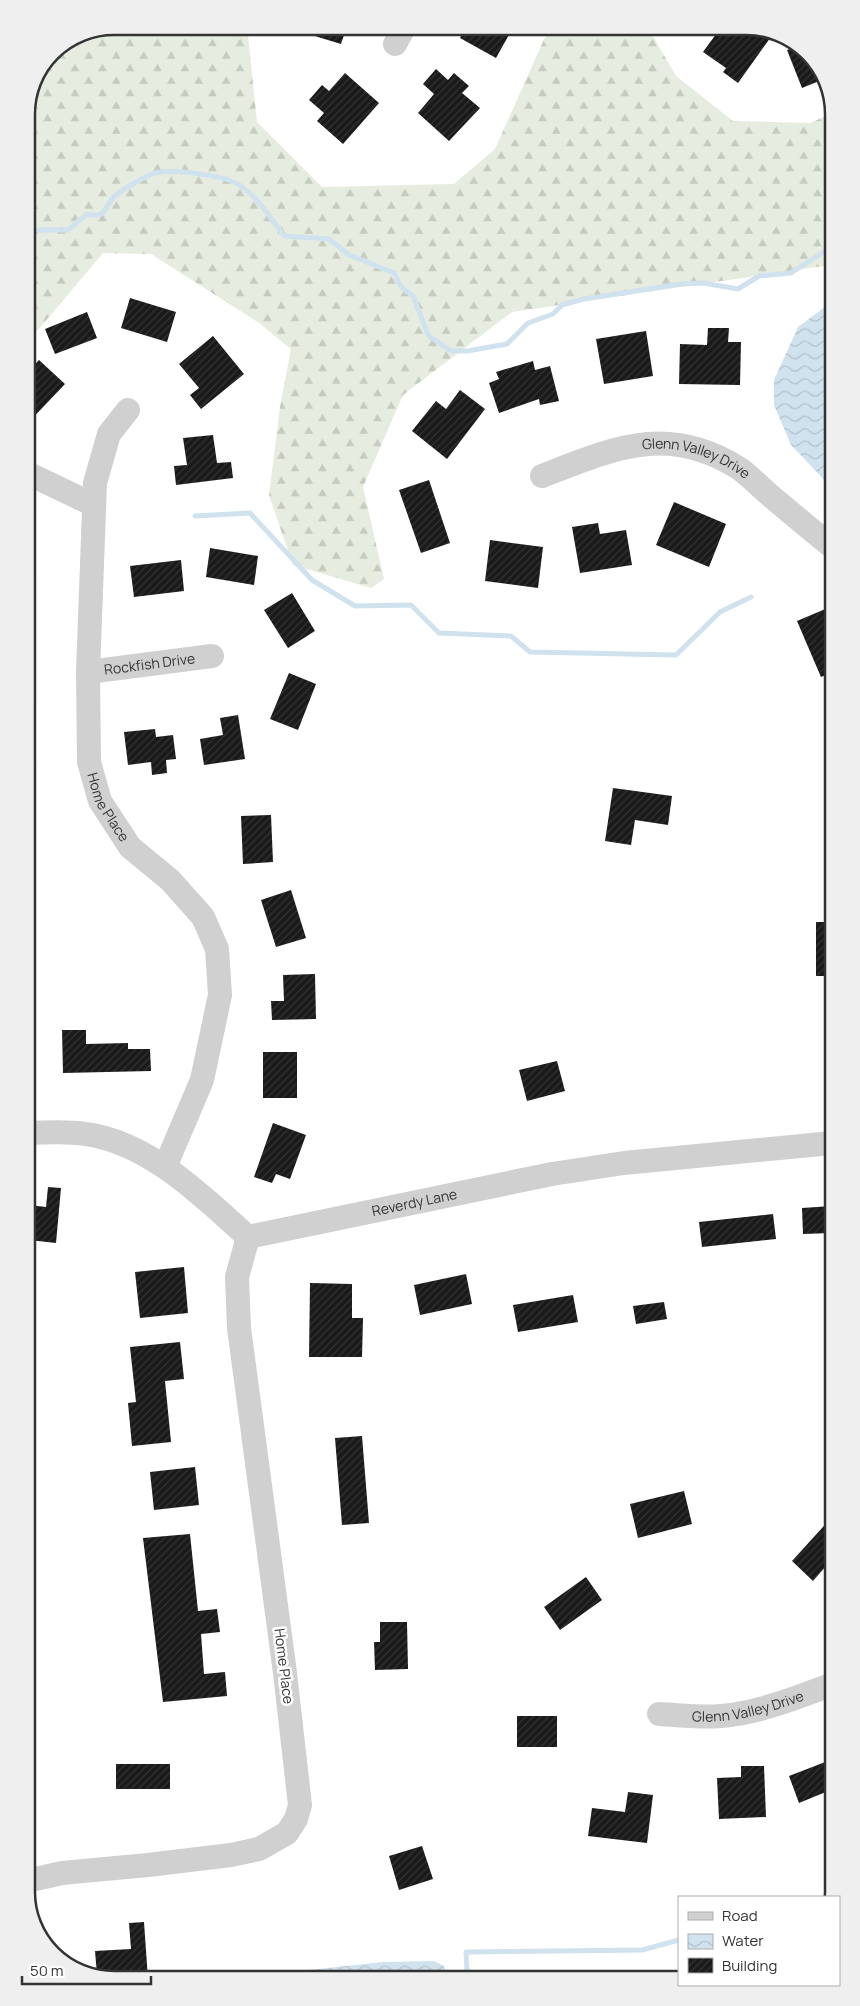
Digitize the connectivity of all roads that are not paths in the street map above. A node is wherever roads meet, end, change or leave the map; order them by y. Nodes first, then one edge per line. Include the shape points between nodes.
1 (128, 410) dead end
2 (542, 476) dead end
3 (35, 478) edge
4 (92, 504) junction
5 (825, 541) edge
6 (212, 656) dead end
7 (88, 672) junction
8 (35, 1133) edge
9 (825, 1144) edge
10 (166, 1167) junction
11 (248, 1237) junction
12 (825, 1687) edge
13 (659, 1714) dead end
14 (35, 1879) edge

1 - 4 street, Home Place via 109,434 98,467
2 - 5 street, Glenn Valley Drive via 588,458 644,444 672,442 706,452 741,470
3 - 4 street
4 - 7 street, Home Place
6 - 7 street, Rockfish Drive
7 - 10 street, Home Place via 89,762 100,801 130,847 170,880 203,916 217,949 220,996 213,1035 202,1080
8 - 10 street via 87,1134 119,1143
9 - 11 street, Reverdy Lane via 624,1162
10 - 11 street
11 - 14 street, Home Place via 237,1277 239,1328 285,1673 300,1805 296,1818 287,1833 259,1849
12 - 13 street, Glenn Valley Drive via 789,1700 724,1716

